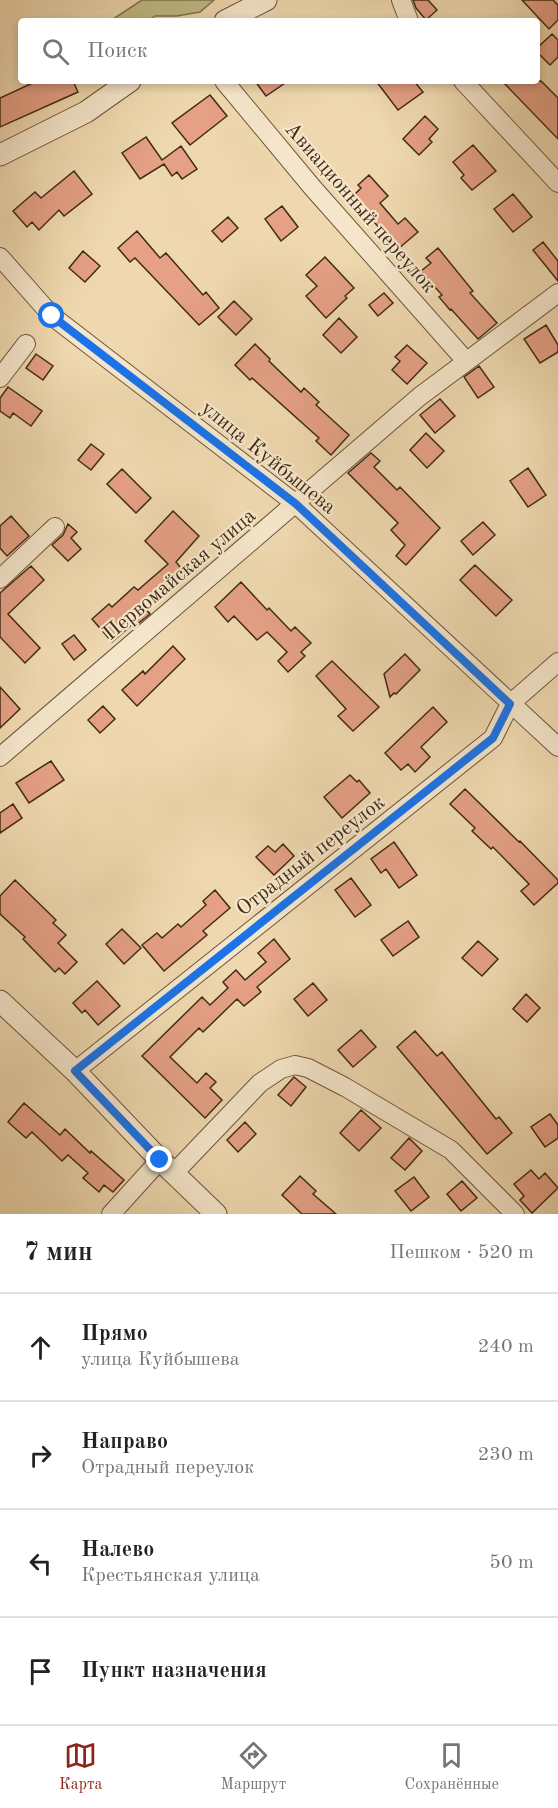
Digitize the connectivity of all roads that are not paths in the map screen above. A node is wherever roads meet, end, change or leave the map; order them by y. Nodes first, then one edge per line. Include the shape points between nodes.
1 (266, 0) edge
2 (401, 0) edge
3 (231, 18) edge
4 (408, 18) edge
5 (126, 84) edge
6 (226, 84) edge
7 (466, 84) edge
8 (0, 155) edge
9 (558, 183) edge
10 (0, 257) edge
11 (558, 293) edge
12 (27, 344) dead end
13 (466, 361) junction
14 (0, 378) edge
15 (296, 504) junction
16 (55, 527) dead end
17 (0, 579) edge
18 (558, 662) edge
19 (510, 704) junction
20 (558, 747) edge
21 (0, 757) edge
22 (0, 1001) edge
23 (75, 1071) junction
24 (167, 1166) junction
25 (111, 1214) edge
26 (216, 1214) edge
27 (515, 1214) edge

1 - 3 street
2 - 4 street
5 - 8 street via 86,112
6 - 13 street, Авиационный переулок
7 - 9 street
10 - 15 street, улица Куйбышева via 52,316
11 - 13 street, Первомайская улица
12 - 14 street
13 - 15 street, Первомайская улица
15 - 19 street, улица Куйбышева
15 - 21 street, Первомайская улица
16 - 17 street
18 - 19 street, Отрадный переулок
19 - 20 street, улица Куйбышева
19 - 23 street, Отрадный переулок via 493,738
22 - 23 street
23 - 24 street
24 - 25 street
24 - 26 street
24 - 27 street via 260,1083 295,1065 345,1087 451,1150

